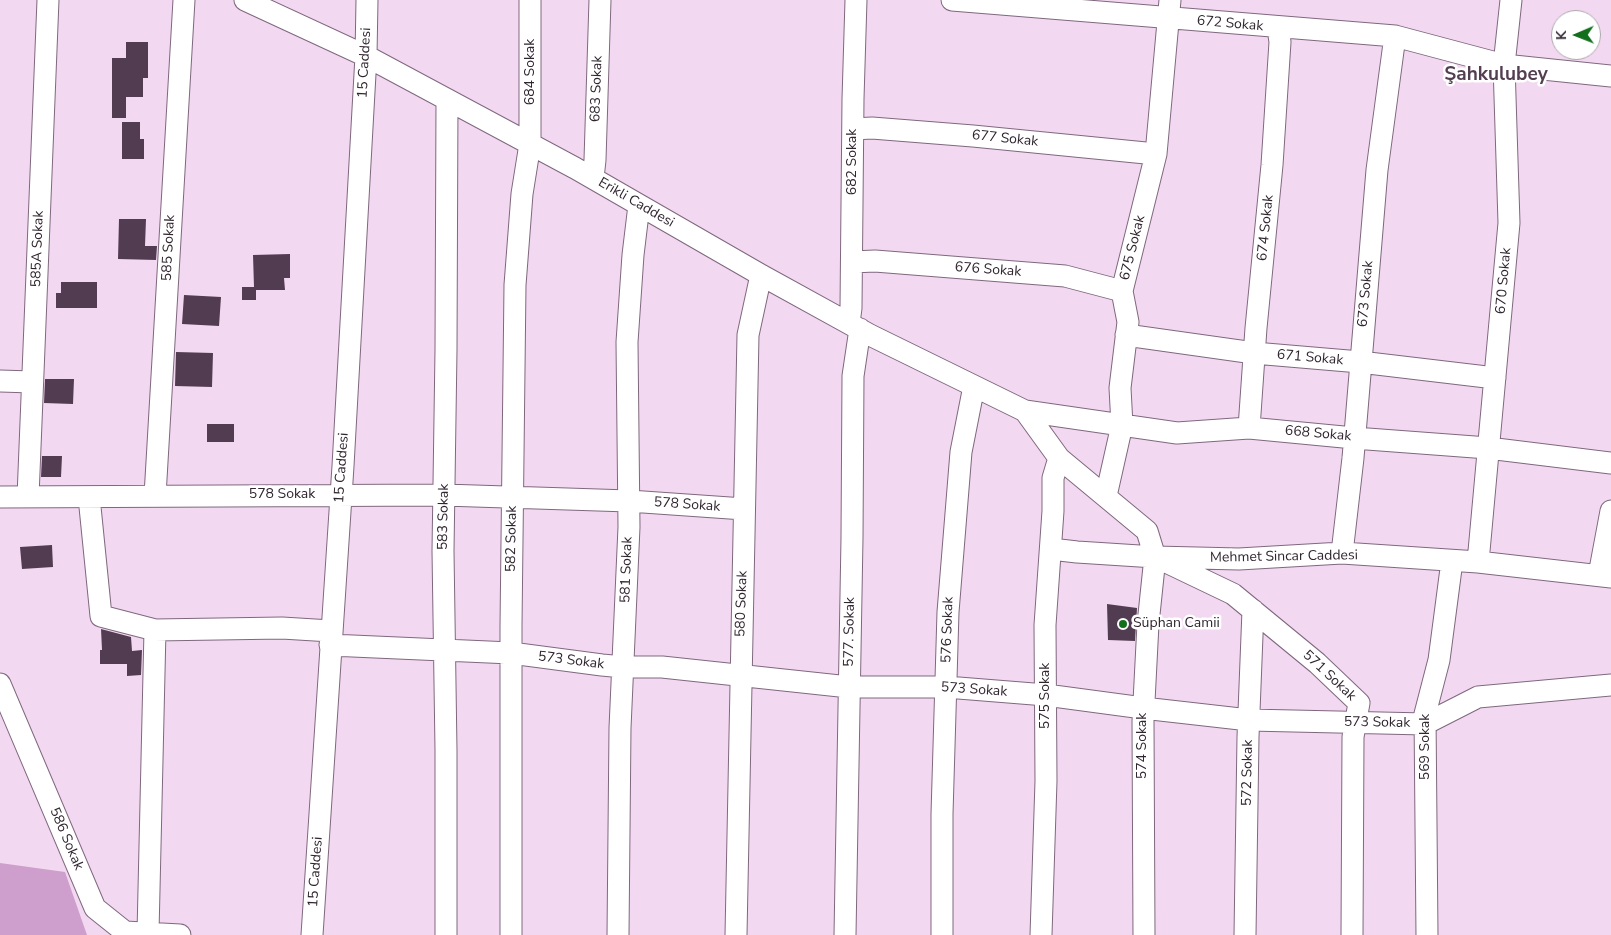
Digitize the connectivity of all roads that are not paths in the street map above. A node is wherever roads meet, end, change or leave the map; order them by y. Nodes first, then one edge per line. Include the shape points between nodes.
1 (48, 0) edge
2 (184, 0) edge
3 (245, 0) edge
4 (367, 0) edge
5 (530, 0) edge
6 (600, 0) edge
7 (856, 0) edge
8 (952, 0) edge
9 (1511, 0) edge
10 (1170, 9) edge
11 (1278, 28) junction
12 (1395, 36) junction
13 (366, 56) junction
14 (1504, 65) junction
15 (1611, 76) edge
16 (447, 100) junction
17 (853, 130) junction
18 (530, 144) junction
19 (1156, 154) junction
20 (593, 178) junction
21 (639, 205) junction
22 (852, 262) junction
23 (760, 275) junction
24 (1122, 291) junction
25 (854, 326) junction
26 (1126, 335) junction
27 (1254, 353) junction
28 (1360, 362) junction
29 (1495, 378) junction
30 (0, 381) edge
31 (32, 382) junction
32 (974, 386) junction
33 (1025, 411) junction
34 (1122, 425) junction
35 (1249, 428) junction
36 (1354, 438) junction
37 (1488, 448) junction
38 (1059, 458) junction
39 (1611, 463) edge
40 (340, 495) junction
41 (444, 495) junction
42 (155, 496) junction
43 (512, 496) junction
44 (1106, 496) junction
45 (28, 497) junction
46 (90, 497) junction
47 (0, 498) edge
48 (628, 501) junction
49 (744, 509) junction
50 (1611, 510) edge
51 (1050, 549) junction
52 (1342, 553) junction
53 (1154, 557) junction
54 (1452, 561) junction
55 (1478, 562) junction
56 (1605, 576) edge
57 (1253, 610) junction
58 (155, 630) junction
59 (331, 638) junction
60 (444, 650) junction
61 (511, 653) junction
62 (623, 667) junction
63 (740, 676) junction
64 (0, 684) edge
65 (1611, 685) edge
66 (849, 687) junction
67 (946, 688) junction
68 (1046, 695) junction
69 (1143, 708) junction
70 (1249, 720) junction
71 (1356, 723) junction
72 (1425, 724) junction
73 (148, 934) junction
74 (180, 935) edge
75 (312, 935) edge
76 (446, 935) edge
77 (511, 935) edge
78 (618, 935) edge
79 (736, 935) edge
80 (845, 935) edge
81 (942, 935) edge
82 (1041, 935) edge
83 (1144, 935) edge
84 (1245, 935) edge
85 (1352, 935) edge
86 (1427, 935) edge

1 - 31 street, 585A Sokak
2 - 42 street, 585 Sokak
3 - 13 street, Erikli Caddesi
4 - 13 street, 15 Caddesi
5 - 18 street, 684 Sokak
6 - 20 street, 683 Sokak
7 - 17 street, 682 Sokak
8 - 10 street, 672 Sokak
9 - 14 street, 670 Sokak
10 - 11 street, 672 Sokak
10 - 19 street, 675 Sokak
11 - 12 street, 672 Sokak
11 - 27 street, 674 Sokak via 1280,42 1272,165
12 - 14 street, 672 Sokak
12 - 28 street, 673 Sokak via 1377,170
13 - 16 street, Erikli Caddesi
13 - 40 street, 15 Caddesi
14 - 15 street, 672 Sokak
14 - 29 street, 670 Sokak via 1509,223
16 - 18 street, Erikli Caddesi
16 - 41 street, 583 Sokak
17 - 19 street, 677 Sokak via 872,128 955,134
17 - 22 street, 682 Sokak
18 - 20 street, Erikli Caddesi
18 - 43 street, 582 Sokak via 522,194 515,285
19 - 24 street, 675 Sokak
20 - 21 street, Erikli Caddesi
21 - 23 street, Erikli Caddesi
21 - 48 street, 581 Sokak via 626,342
22 - 24 street, 676 Sokak via 875,261 1065,276
22 - 25 street, 682 Sokak
23 - 25 street, Erikli Caddesi
23 - 49 street, 580 Sokak via 748,335
24 - 26 street, 675 Sokak via 1128,322
25 - 32 street, Erikli Caddesi
25 - 66 street, 577. Sokak
26 - 27 street, 671 Sokak
26 - 34 street, 675 Sokak via 1120,388
27 - 28 street, 671 Sokak
27 - 35 street, 674 Sokak
28 - 29 street, 671 Sokak
28 - 36 street, 673 Sokak
29 - 37 street, 670 Sokak
30 - 31 street
31 - 45 street, 585A Sokak
32 - 33 street, Erikli Caddesi
32 - 67 street, 576 Sokak via 961,452 948,612
33 - 34 street, 668 Sokak
33 - 38 street
34 - 35 street, 668 Sokak via 1177,434
34 - 44 street, 675 Sokak
35 - 36 street, 668 Sokak
36 - 37 street, 668 Sokak
36 - 52 street, 673 Sokak
37 - 39 street, 668 Sokak
37 - 55 street, 670 Sokak
38 - 44 street
38 - 51 street, 575 Sokak via 1053,478
40 - 41 street, 578 Sokak
40 - 42 street, 578 Sokak
40 - 59 street, 15 Caddesi
41 - 43 street, 578 Sokak
41 - 60 street, 583 Sokak
42 - 46 street, 578 Sokak
43 - 48 street, 578 Sokak
43 - 61 street, 582 Sokak
44 - 53 street via 1147,531
45 - 46 street, 578 Sokak
45 - 47 street, 578 Sokak
46 - 58 street, 573 Sokak via 101,616
48 - 49 street, 578 Sokak
48 - 62 street, 581 Sokak
49 - 63 street, 580 Sokak
50 - 56 street
51 - 53 street, Mehmet Sincar Caddesi
51 - 68 street, 575 Sokak via 1045,625
52 - 53 street, Mehmet Sincar Caddesi via 1239,559
52 - 54 street, Mehmet Sincar Caddesi
53 - 57 street, 571 Sokak via 1233,594
53 - 69 street, 574 Sokak
54 - 55 street, Mehmet Sincar Caddesi
54 - 72 street, 569 Sokak via 1439,660
55 - 56 street, Mehmet Sincar Caddesi
57 - 70 street, 572 Sokak
57 - 71 street, 571 Sokak via 1318,663 1359,703
58 - 59 street, 573 Sokak via 282,628
58 - 73 street
59 - 60 street, 573 Sokak
59 - 75 street, 15 Caddesi
60 - 61 street, 573 Sokak
60 - 76 street, 583 Sokak
61 - 62 street, 573 Sokak
61 - 77 street, 582 Sokak
62 - 63 street, 573 Sokak via 662,667
62 - 78 street, 581 Sokak
63 - 66 street, 573 Sokak
63 - 79 street, 580 Sokak
64 - 73 street, 586 Sokak via 95,908 125,932
65 - 72 street, 573 Sokak via 1478,697
66 - 67 street, 573 Sokak
66 - 80 street, 577. Sokak
67 - 68 street, 573 Sokak
67 - 81 street, 576 Sokak
68 - 69 street, 573 Sokak
68 - 82 street, 575 Sokak
69 - 70 street, 573 Sokak
69 - 83 street, 574 Sokak
70 - 71 street, 573 Sokak
70 - 84 street, 572 Sokak
71 - 72 street, 573 Sokak
71 - 85 street, 571 Sokak via 1353,737
72 - 86 street, 569 Sokak
73 - 74 street, 586 Sokak

